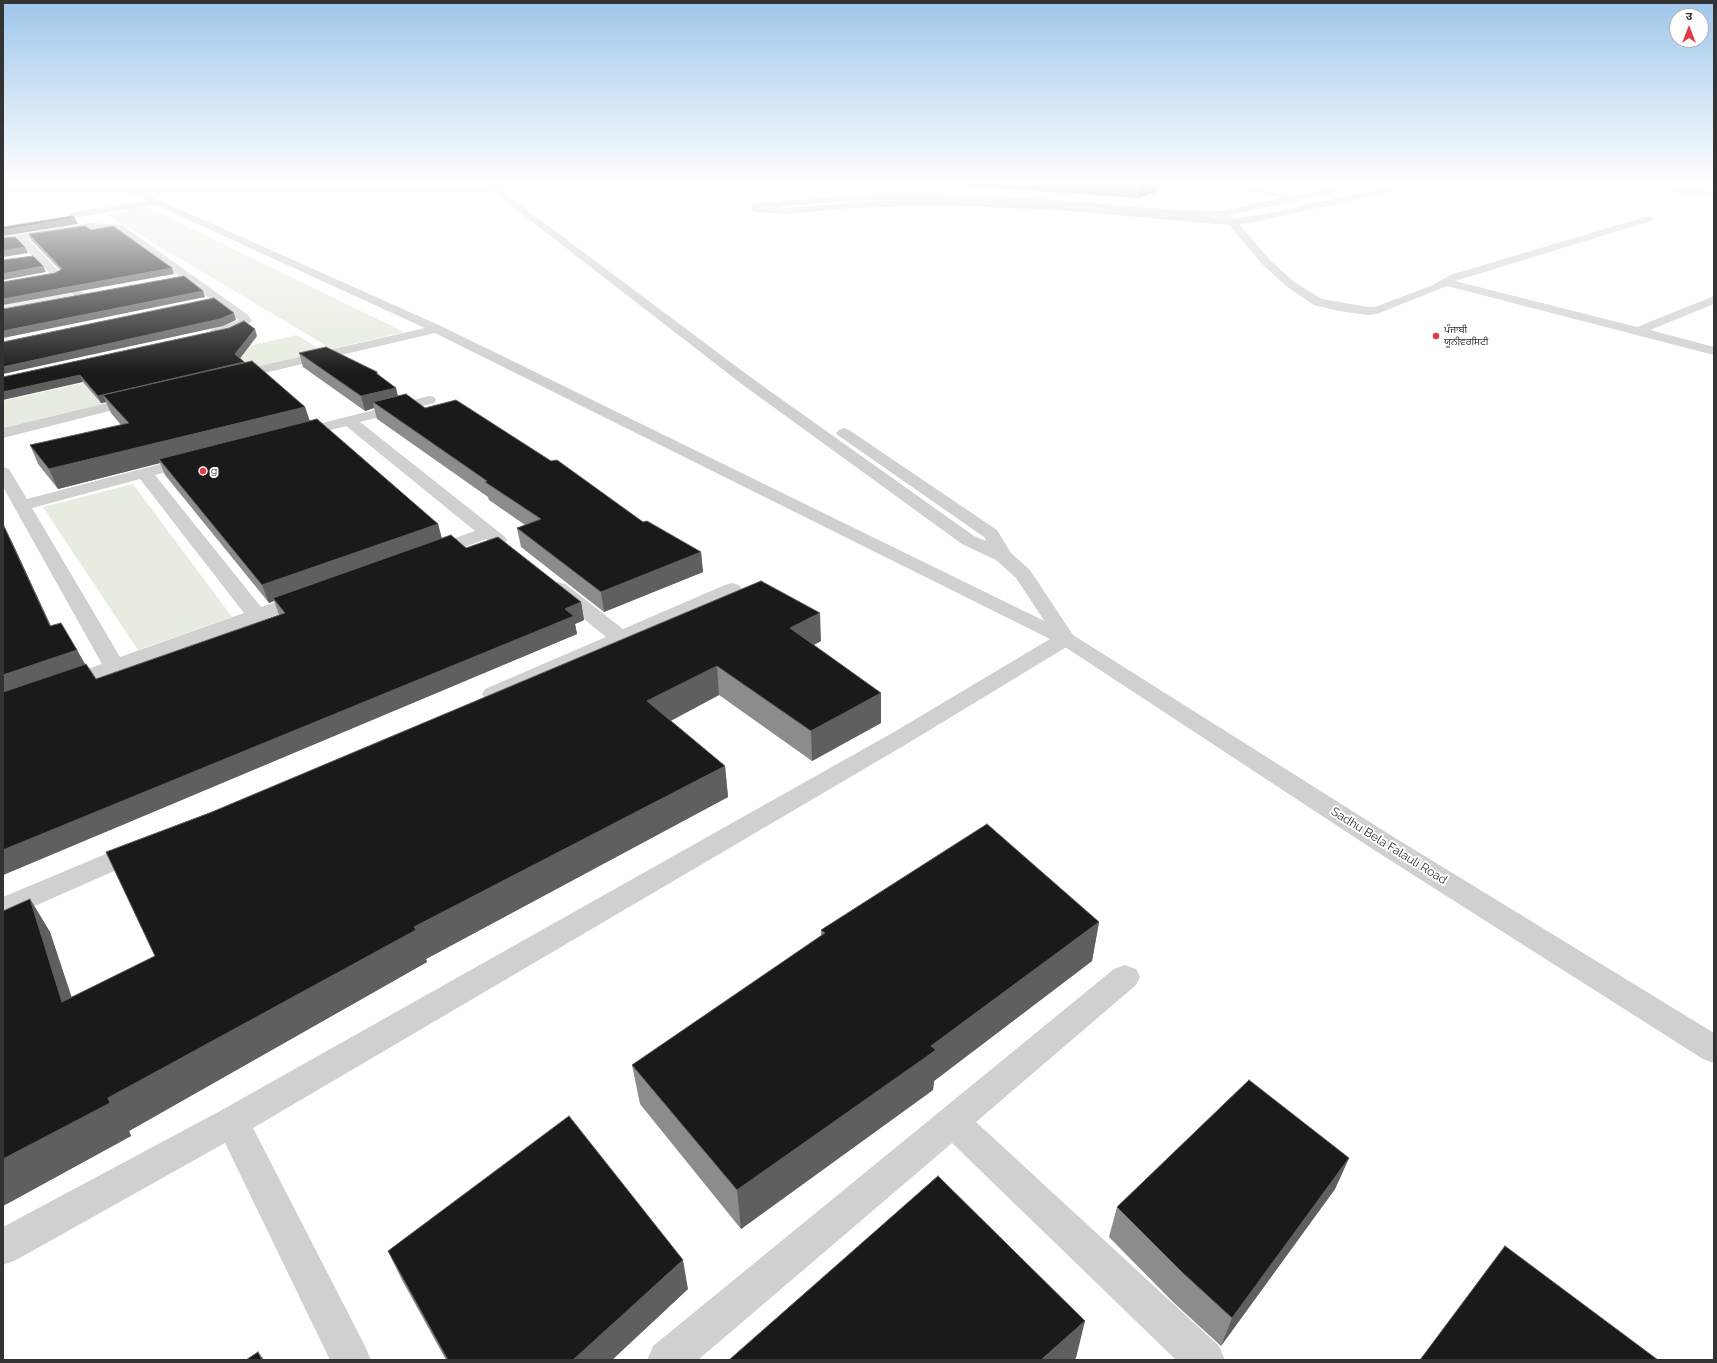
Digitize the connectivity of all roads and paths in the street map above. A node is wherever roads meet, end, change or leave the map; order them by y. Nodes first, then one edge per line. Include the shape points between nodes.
1 (29, 247) edge
2 (146, 247) edge
3 (254, 247) edge
4 (577, 247) edge
5 (584, 247) edge
6 (1253, 247) edge
7 (1555, 247) edge
8 (38, 256) junction
9 (24, 258) edge
10 (57, 275) junction
11 (188, 277) junction
12 (172, 280) edge
13 (1446, 282) junction
14 (3, 285) edge
15 (68, 299) edge
16 (219, 299) junction
17 (1714, 300) edge
18 (204, 302) edge
19 (437, 329) junction
20 (1638, 331) junction
21 (204, 335) edge
22 (1714, 351) edge
23 (223, 379) edge
24 (776, 386) dead end
25 (147, 397) edge
26 (429, 400) dead end
27 (349, 421) junction
28 (834, 426) dead end
29 (3, 433) edge
30 (281, 438) edge
31 (865, 447) junction
32 (846, 452) junction
33 (205, 458) edge
34 (3, 472) edge
35 (144, 473) junction
36 (22, 505) junction
37 (488, 532) junction
38 (512, 552) edge
39 (1003, 556) junction
40 (414, 559) edge
41 (543, 576) edge
42 (732, 590) dead end
43 (324, 591) edge
44 (257, 616) junction
45 (621, 638) junction
46 (1066, 639) junction
47 (115, 667) junction
48 (48, 691) edge
49 (476, 702) edge
50 (156, 842) edge
51 (3, 909) edge
52 (1125, 977) dead end
53 (1714, 1049) edge
54 (952, 1121) junction
55 (232, 1122) junction
56 (3, 1247) edge
57 (351, 1360) edge
58 (667, 1360) edge
59 (1205, 1360) edge

1 - 8 street
2 - 11 street
3 - 19 street, Sadhu Bela Falauli Road
4 - 32 street via 742,377
5 - 24 street
6 - 13 street via 1290,284 1318,302 1339,307 1377,310
7 - 13 street via 1460,275
8 - 9 street
8 - 10 street
10 - 14 street
10 - 15 street via 86,296
11 - 12 street
11 - 16 street
13 - 20 street
16 - 18 street
16 - 21 street via 246,321 227,330
17 - 20 street
19 - 23 street
19 - 46 street, Sadhu Bela Falauli Road
20 - 22 street
25 - 29 street
26 - 27 street
27 - 30 street
27 - 37 street
28 - 31 street
31 - 32 street
31 - 39 street via 991,534
32 - 39 street via 968,540
33 - 35 street
34 - 36 street
35 - 36 street
35 - 44 street
36 - 47 street
37 - 38 street
37 - 40 street
39 - 46 street via 1023,574
41 - 45 street
42 - 45 street
43 - 44 street
44 - 47 street
45 - 49 street
46 - 53 street, Sadhu Bela Falauli Road via 1383,843
46 - 55 street via 895,741
47 - 48 street
50 - 51 street
52 - 54 street
54 - 58 street
54 - 59 street
55 - 56 street
55 - 57 street

